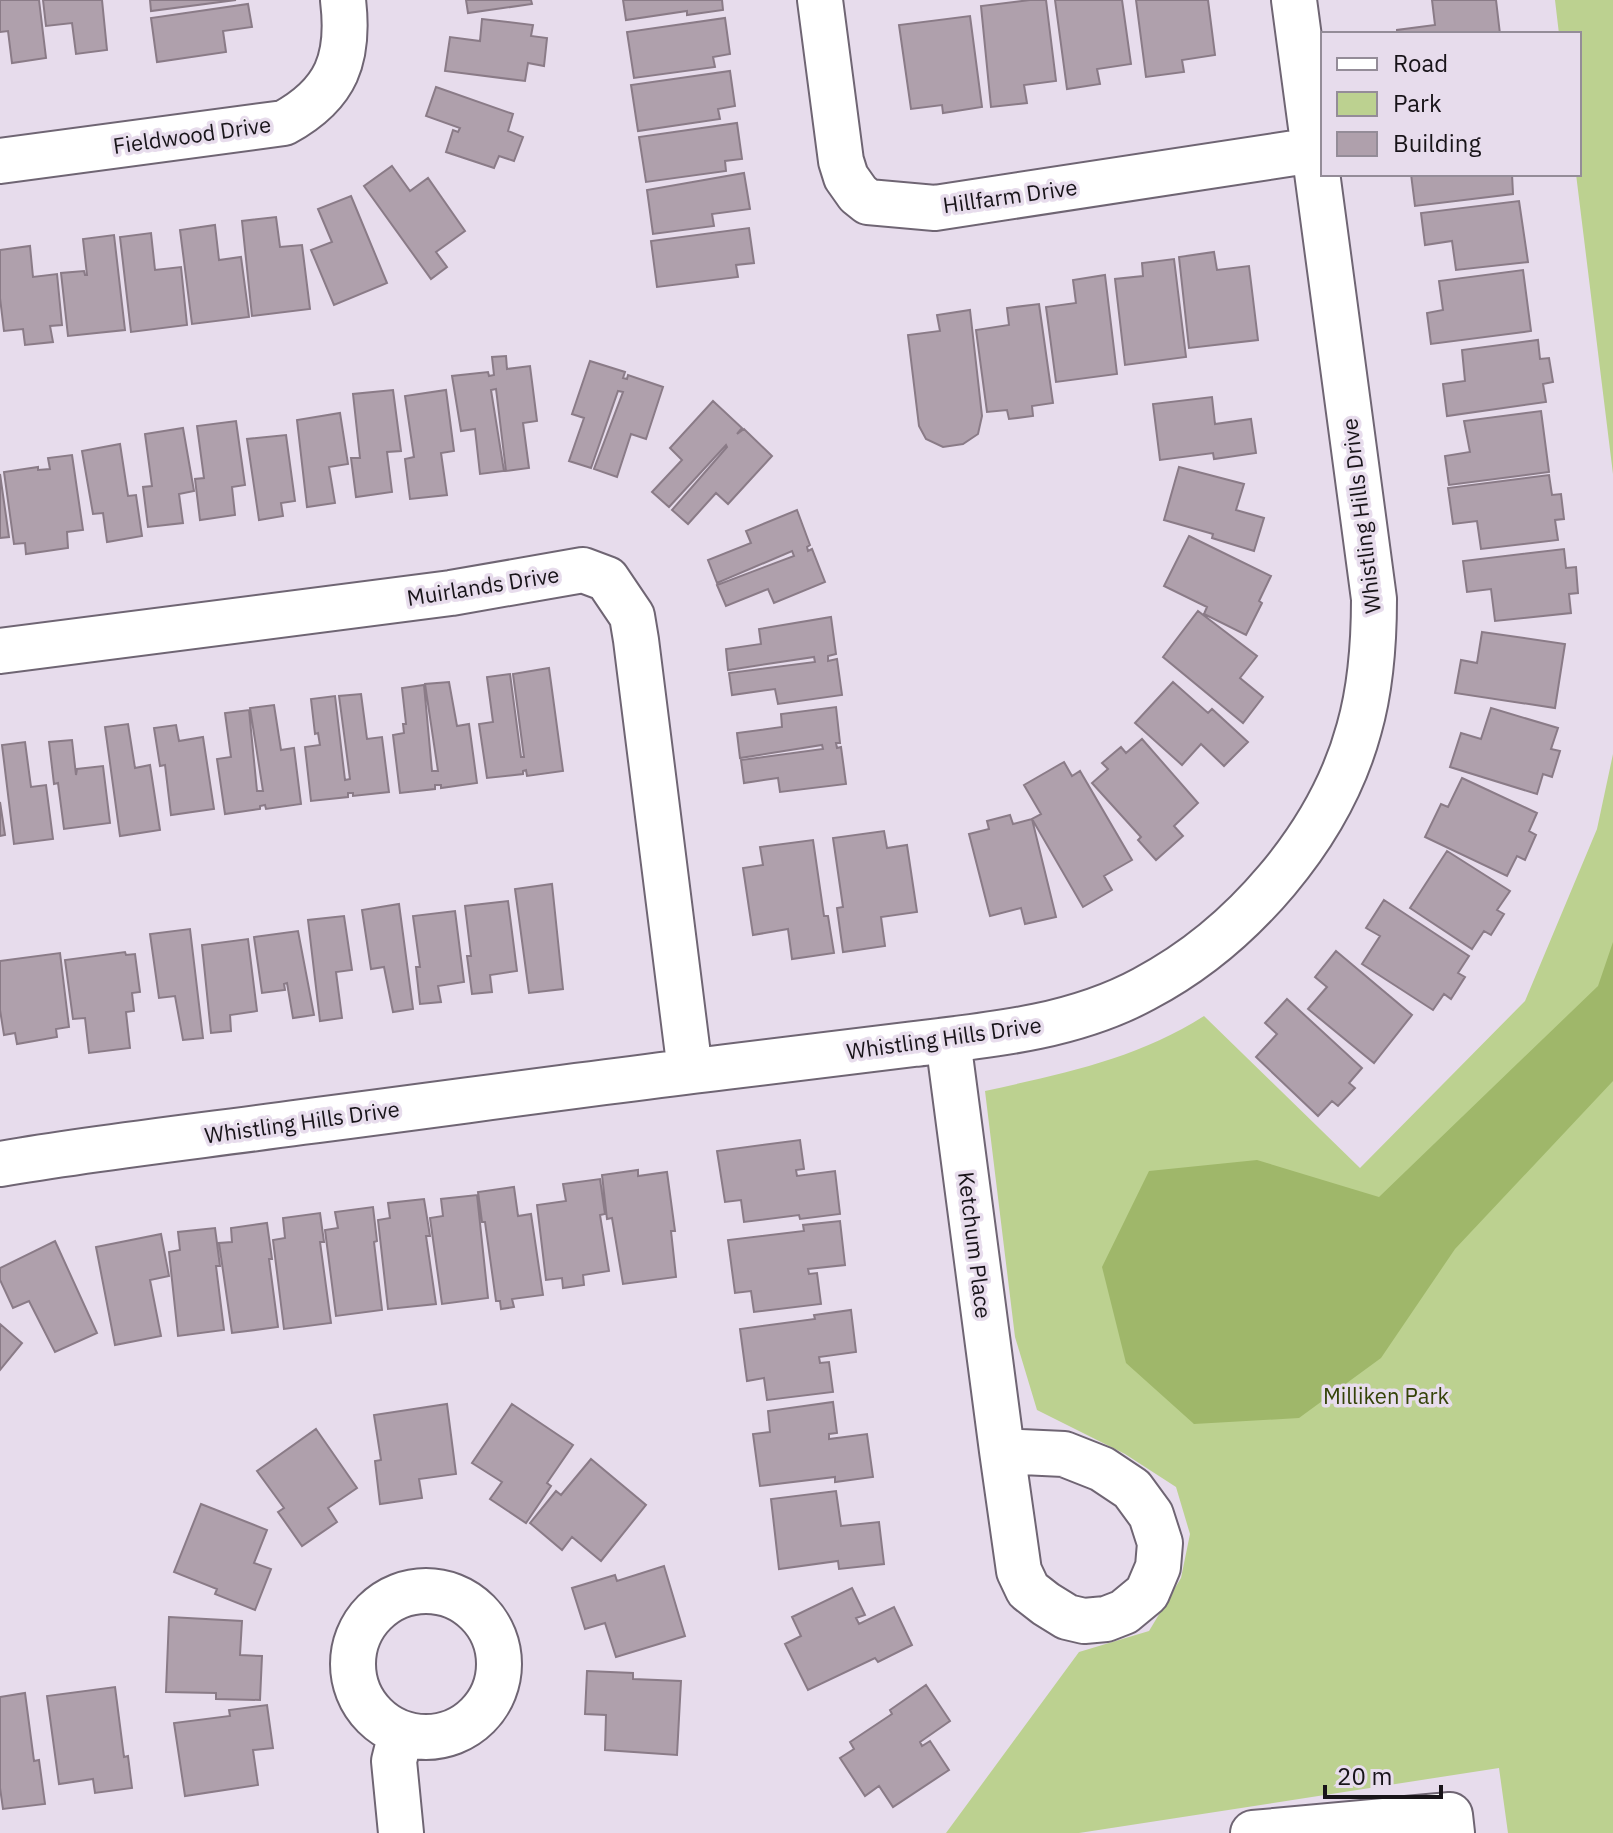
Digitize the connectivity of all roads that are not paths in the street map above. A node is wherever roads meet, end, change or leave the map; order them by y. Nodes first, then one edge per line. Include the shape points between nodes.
1 (343, 0) edge
2 (820, 0) edge
3 (1294, 0) edge
4 (1314, 150) junction
5 (0, 161) edge
6 (0, 651) edge
7 (948, 1040) junction
8 (690, 1071) junction
9 (0, 1164) edge
10 (1002, 1451) dead end
11 (401, 1733) dead end
12 (401, 1833) edge
13 (1253, 1833) edge
14 (1452, 1833) edge

1 - 5 street, Fieldwood Drive via 344,50 336,73 315,103 284,123
2 - 4 street, Hillfarm Drive via 841,161 846,177 868,202 935,208
3 - 4 street, Whistling Hills Drive
4 - 7 street, Whistling Hills Drive via 1374,599 1369,684 1347,765 1319,820 1278,880 1197,957 1099,1009 1039,1026
6 - 8 street, Muirlands Drive via 451,593 583,570 607,579 632,616
7 - 8 street, Whistling Hills Drive
7 - 10 street, Ketchum Place
8 - 9 street, Whistling Hills Drive
11 - 12 street via 394,1761
13 - 14 street via 1450,1815

